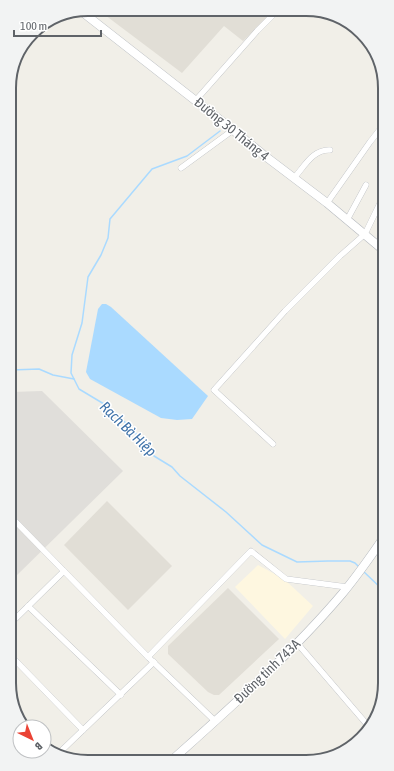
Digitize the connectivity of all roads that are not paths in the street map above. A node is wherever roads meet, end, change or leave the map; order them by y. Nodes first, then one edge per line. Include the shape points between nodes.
1 (89, 16) edge
2 (272, 16) edge
3 (196, 100) junction
4 (233, 130) junction
5 (378, 132) edge
6 (330, 150) dead end
7 (181, 168) dead end
8 (294, 178) junction
9 (366, 185) dead end
10 (327, 203) junction
11 (378, 207) edge
12 (346, 220) junction
13 (365, 234) junction
14 (378, 245) edge
15 (273, 444) dead end
16 (16, 522) edge
17 (378, 546) edge
18 (64, 571) junction
19 (347, 587) junction
20 (28, 606) junction
21 (16, 618) edge
22 (297, 643) junction
23 (148, 657) junction
24 (16, 661) edge
25 (154, 662) junction
26 (120, 695) junction
27 (215, 721) junction
28 (366, 723) edge
29 (83, 730) junction
30 (62, 750) edge
31 (178, 755) edge

1 - 3 street, Đường 30 Tháng 4
2 - 3 street
3 - 4 street, Đường 30 Tháng 4
4 - 7 street
4 - 8 street, Đường 30 Tháng 4
5 - 10 street
6 - 8 street via 317,153
8 - 10 street, Đường 30 Tháng 4
9 - 12 street
10 - 12 street, Đường 30 Tháng 4
11 - 13 street
12 - 13 street, Đường 30 Tháng 4
13 - 14 street, Đường 30 Tháng 4
13 - 15 street via 334,261 285,311 214,390
16 - 18 street
17 - 19 street, Đường tỉnh 743A
18 - 20 street
18 - 23 street
19 - 22 street, Đường tỉnh 743A
19 - 23 street via 286,579 251,551
20 - 21 street
20 - 26 street
22 - 27 street, Đường tỉnh 743A
22 - 28 street
23 - 25 street
24 - 29 street
25 - 26 street
25 - 27 street
26 - 29 street
27 - 31 street, Đường tỉnh 743A
29 - 30 street

